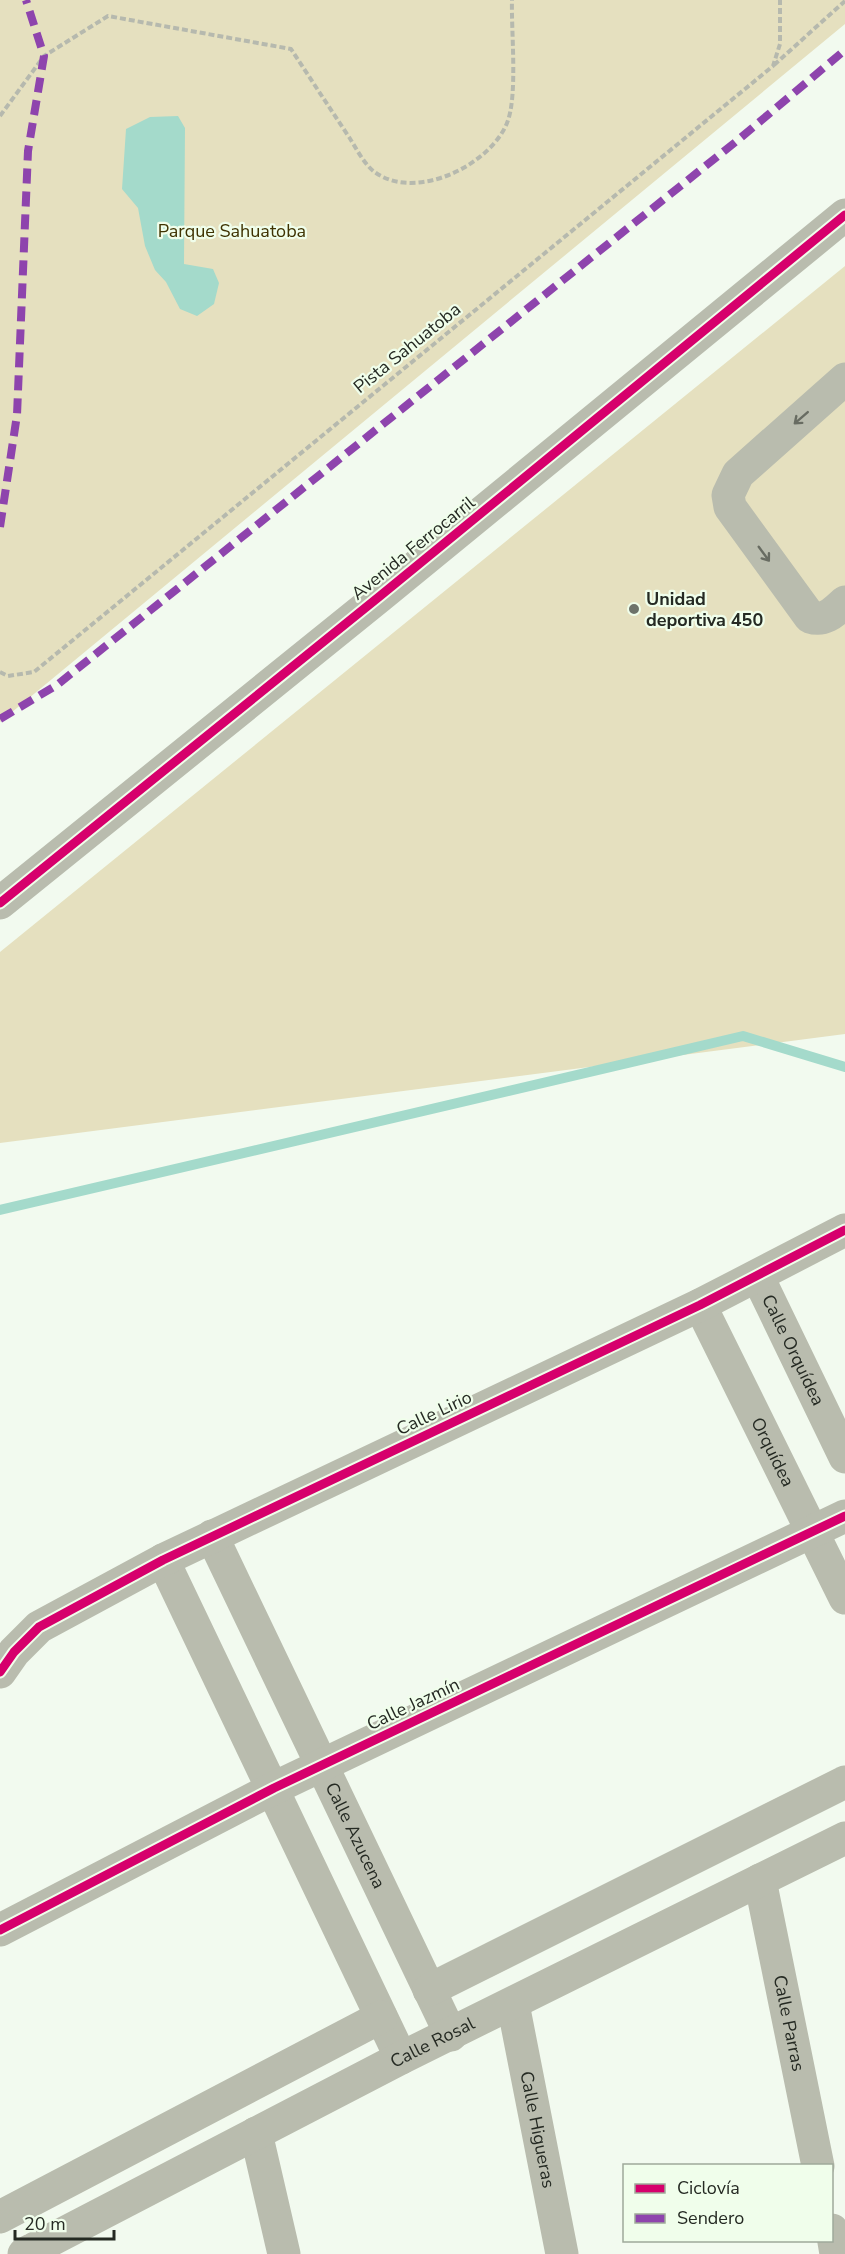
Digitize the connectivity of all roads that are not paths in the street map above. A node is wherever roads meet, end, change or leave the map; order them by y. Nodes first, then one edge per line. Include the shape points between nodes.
1 (845, 215) edge
2 (845, 379) edge
3 (845, 602) edge
4 (0, 903) edge
5 (845, 1230) edge
6 (758, 1277) junction
7 (700, 1305) junction
8 (845, 1457) edge
9 (845, 1516) edge
10 (813, 1533) junction
11 (212, 1536) junction
12 (163, 1560) junction
13 (845, 1598) edge
14 (0, 1672) edge
15 (321, 1767) junction
16 (845, 1782) edge
17 (274, 1788) junction
18 (845, 1838) edge
19 (760, 1880) junction
20 (0, 1930) edge
21 (429, 1990) junction
22 (513, 2004) junction
23 (381, 2017) junction
24 (451, 2035) junction
25 (401, 2058) junction
26 (256, 2133) junction
27 (818, 2164) edge
28 (0, 2217) edge
29 (24, 2254) edge
30 (285, 2254) edge
31 (562, 2254) edge

1 - 4 street, Avenida Ferrocarril
2 -> 3 street via 738,474 728,495 730,507 810,617 828,617
5 - 6 street, Calle Lirio
6 - 7 street, Calle Lirio
6 - 8 street, Calle Orquídea
7 - 10 street, Orquídea
7 - 11 street, Calle Lirio
9 - 10 street, Calle Jazmín
10 - 13 street, Orquídea
10 - 15 street, Calle Jazmín
11 - 12 street, Calle Lirio
11 - 15 street, Calle Azucena
12 - 14 street, Calle Lirio via 39,1627
12 - 17 street
15 - 17 street, Calle Jazmín
15 - 21 street, Calle Azucena
16 - 21 street
17 - 20 street, Calle Jazmín
17 - 23 street
18 - 19 street, Calle Rosal
19 - 22 street, Calle Rosal
19 - 27 street, Calle Parras
21 - 24 street, Calle Azucena
22 - 24 street, Calle Rosal
22 - 31 street, Calle Higueras
23 - 25 street
23 - 28 street
24 - 25 street, Calle Rosal
25 - 26 street, Calle Rosal
26 - 29 street, Calle Rosal
26 - 30 street

